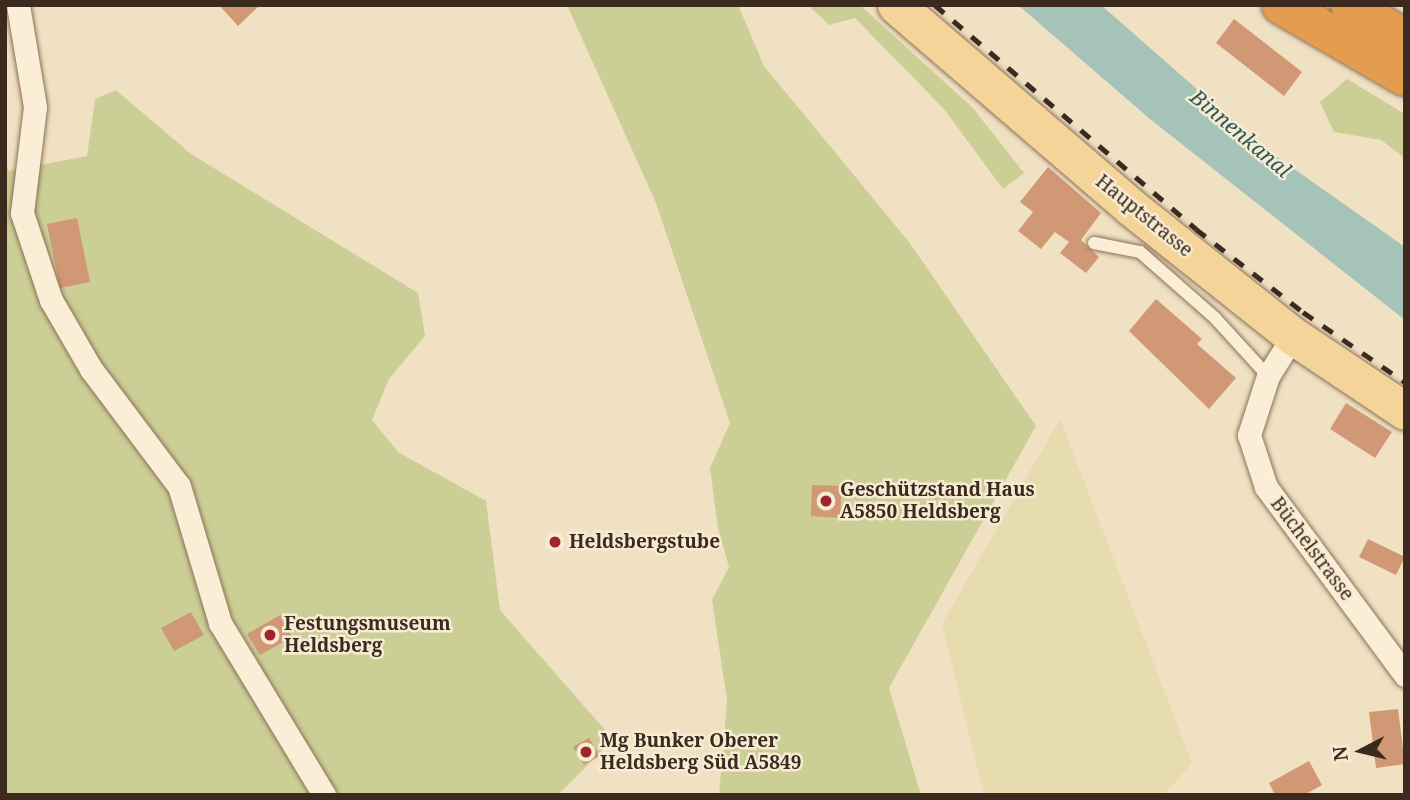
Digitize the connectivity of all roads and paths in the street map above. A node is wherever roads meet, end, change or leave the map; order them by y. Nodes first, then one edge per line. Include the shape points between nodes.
1 (18, 5) edge
2 (896, 5) edge
3 (1281, 5) edge
4 (1350, 5) edge
5 (1405, 39) edge
6 (1405, 77) edge
7 (1094, 243) dead end
8 (1293, 336) junction
9 (1268, 376) junction
10 (1405, 411) edge
11 (1405, 675) edge
12 (324, 795) edge

1 - 12 street via 35,107 22,213 51,300 91,369 179,486 220,623
2 - 8 main road, Hauptstrasse via 1132,208
3 - 6 highway
4 - 5 highway
7 - 9 lane via 1140,252 1215,318
8 - 9 street, Büchelstrasse
8 - 10 main road, Hauptstrasse
9 - 11 street, Büchelstrasse via 1249,435 1266,487

